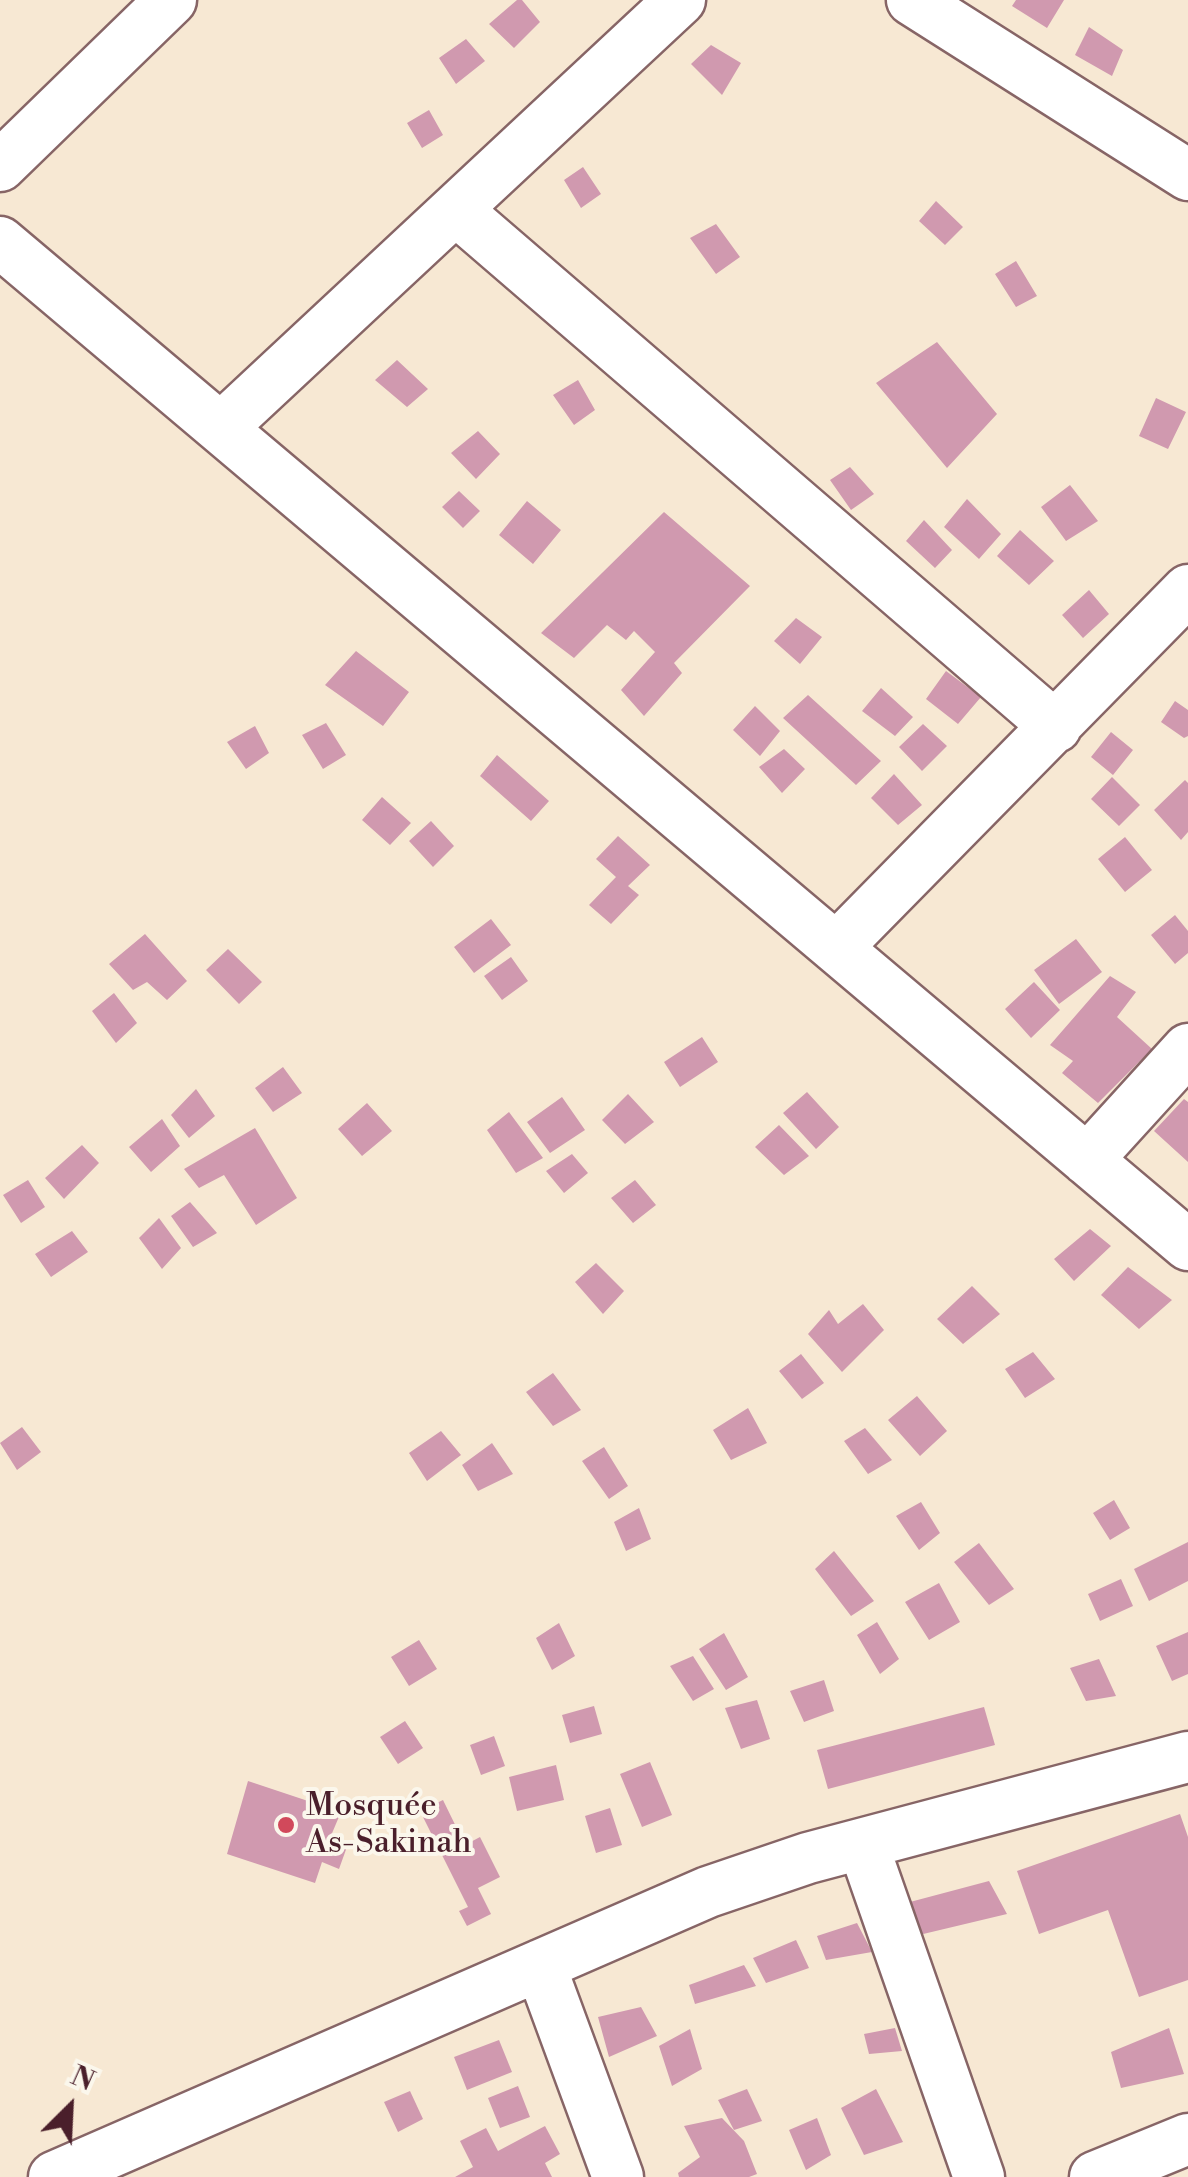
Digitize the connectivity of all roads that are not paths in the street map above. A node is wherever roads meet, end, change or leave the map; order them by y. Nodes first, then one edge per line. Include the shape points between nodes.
1 (172, 0) edge
2 (680, 0) edge
3 (912, 0) edge
4 (0, 166) edge
5 (1188, 175) edge
6 (456, 210) junction
7 (0, 242) edge
8 (221, 428) junction
9 (1188, 590) edge
10 (1056, 727) junction
11 (836, 948) junction
12 (1188, 1048) edge
13 (1087, 1160) junction
14 (1188, 1245) edge
15 (1188, 1757) edge
16 (864, 1844) junction
17 (540, 1965) junction
18 (1188, 2139) edge
19 (54, 2177) edge
20 (618, 2177) edge
21 (979, 2177) edge
22 (1096, 2177) edge

1 - 4 street
2 - 6 street
3 - 5 street
6 - 8 street
6 - 10 street
7 - 8 street
8 - 11 street
9 - 10 street
10 - 11 street
11 - 13 street
12 - 13 street
13 - 14 street
15 - 16 street
16 - 17 street via 708,1892
16 - 21 street
17 - 19 street
17 - 20 street
18 - 22 street

